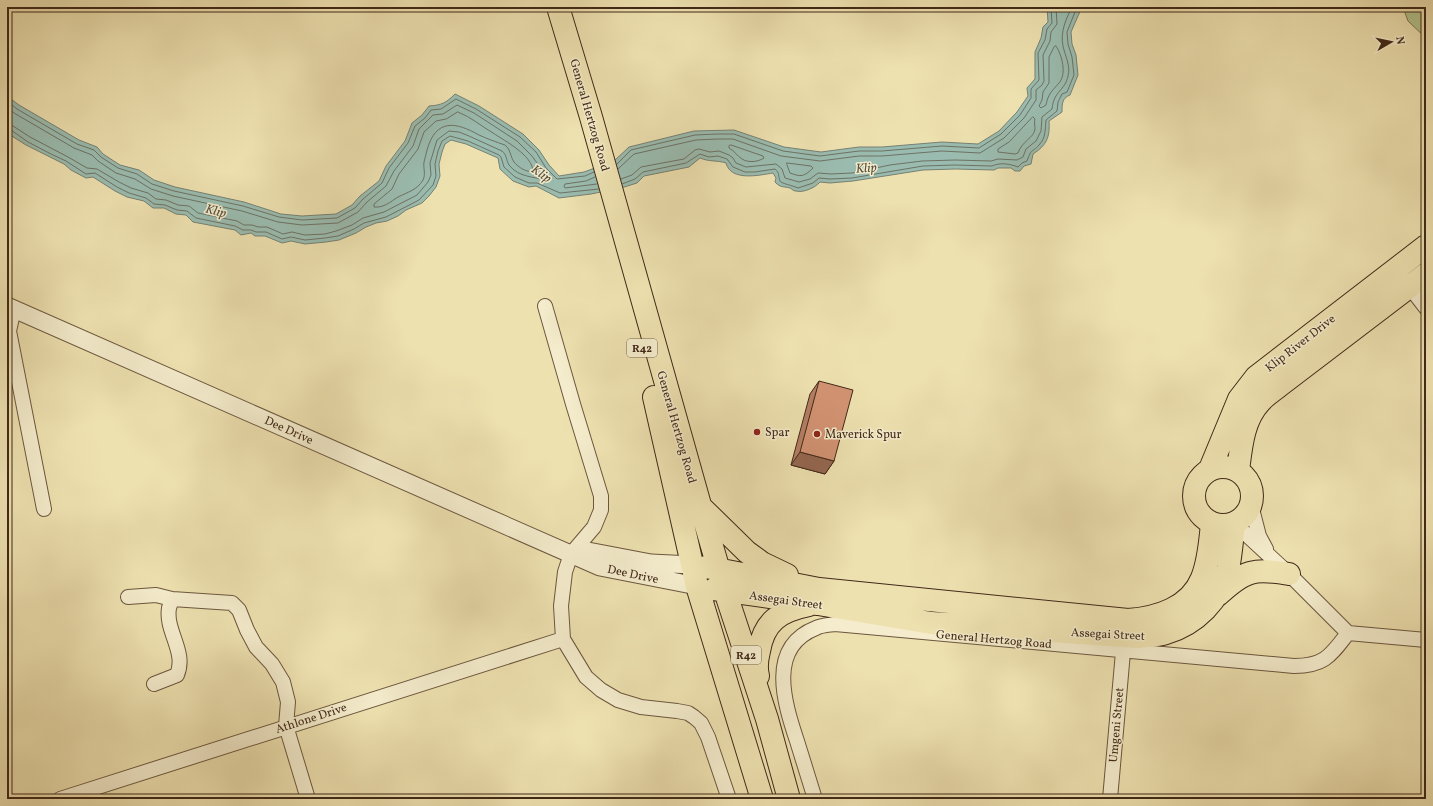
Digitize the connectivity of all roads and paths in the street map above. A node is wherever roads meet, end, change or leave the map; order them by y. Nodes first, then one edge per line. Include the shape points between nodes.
1 (546, 7) edge
2 (558, 7) edge
3 (586, 119) junction
4 (615, 226) junction
5 (1426, 246) edge
6 (1410, 276) edge
7 (546, 306) dead end
8 (11, 308) edge
9 (1426, 308) edge
10 (1210, 470) junction
11 (1238, 471) junction
12 (700, 505) junction
13 (1251, 505) junction
14 (44, 509) dead end
15 (1234, 523) junction
16 (1212, 524) junction
17 (571, 554) junction
18 (1272, 559) junction
19 (692, 565) junction
20 (719, 568) junction
21 (1289, 574) junction
22 (698, 586) junction
23 (725, 591) junction
24 (810, 595) junction
25 (128, 597) dead end
26 (1216, 597) junction
27 (172, 599) junction
28 (1348, 633) junction
29 (563, 639) junction
30 (1426, 640) edge
31 (1123, 652) junction
32 (154, 684) dead end
33 (761, 703) junction
34 (286, 726) junction
35 (60, 799) edge
36 (308, 799) edge
37 (729, 799) edge
38 (762, 799) edge
39 (789, 799) edge
40 (815, 799) edge
41 (1110, 799) edge

1 - 3 main road, General Hertzog Road / R42
2 - 3 main road, General Hertzog Road / R42
3 - 4 main road, General Hertzog Road / R42
4 - 12 main road, General Hertzog Road / R42
4 - 19 main road, General Hertzog Road / R42
5 - 6 main road, Klip River Drive
6 - 9 street
6 - 10 main road, Klip River Drive via 1256,377 1239,399
6 - 11 main road, Klip River Drive via 1259,402 1248,420 1242,439
7 - 17 street via 601,496 601,510 594,527
8 - 14 street via 8,331
8 - 17 street, Dee Drive
10 - 11 main road via 1229,467
10 - 16 main road, Klip River Drive via 1202,475 1193,492 1197,511 1203,519
11 - 13 main road via 1250,485
12 - 20 main road, General Hertzog Road / R42
12 - 24 main road via 747,552
13 - 15 main road via 1247,514
13 - 18 street via 1259,536
15 - 16 main road via 1221,526
15 - 18 street
15 - 26 main road, Assegai Street via 1228,569
16 - 24 main road, Assegai Street via 1209,553 1202,579 1189,598 1172,610 1141,619
17 - 19 street, Dee Drive via 588,551 651,564
17 - 22 street, Dee Drive via 600,567
17 - 29 street via 565,572 561,606
18 - 21 street
19 - 20 main road, Assegai Street
19 - 22 main road, General Hertzog Road / R42
20 - 23 main road, General Hertzog Road / R42
20 - 24 main road, Assegai Street
21 - 26 main road via 1266,570 1254,572 1242,576
21 - 28 street
22 - 23 main road, Assegai Street
22 - 38 main road, General Hertzog Road / R42
23 - 24 main road, Assegai Street
23 - 33 main road, General Hertzog Road / R42
24 - 26 main road, Assegai Street via 931,623 1138,637 1180,628 1194,619
24 - 33 main road via 798,607 773,620 765,630 760,642 757,672
25 - 27 street via 156,595
27 - 32 street via 169,608 170,619 180,657 180,668 177,675
27 - 34 street via 232,603 239,610 256,647 272,664 283,682 288,702
28 - 30 street
28 - 31 street, General Hertzog Road via 1326,659 1305,666
29 - 34 street, Athlone Drive
29 - 37 street via 586,677 601,690 618,700 641,707 688,713 701,723
31 - 40 street, General Hertzog Road via 835,624 817,627 792,646 785,662 782,680 791,722
31 - 41 street, Umgeni Street
33 - 39 main road, General Hertzog Road / R42
34 - 35 street, Athlone Drive
34 - 36 street

